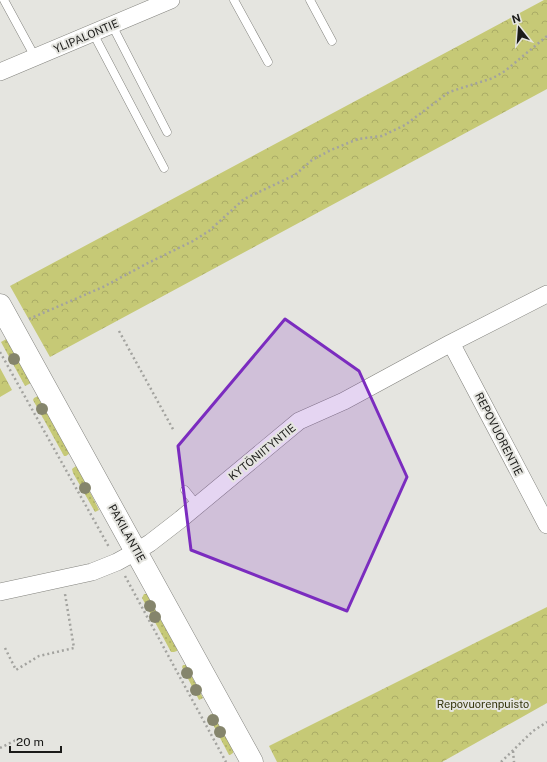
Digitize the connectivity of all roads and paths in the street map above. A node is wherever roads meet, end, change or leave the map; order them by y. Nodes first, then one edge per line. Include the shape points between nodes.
1 (4, 0) edge
2 (172, 0) edge
3 (234, 0) edge
4 (310, 0) edge
5 (112, 25) junction
6 (94, 32) junction
7 (547, 36) edge
8 (332, 41) dead end
9 (35, 57) junction
10 (268, 62) dead end
11 (0, 72) edge
12 (167, 132) dead end
13 (164, 168) dead end
14 (547, 294) edge
15 (0, 305) edge
16 (25, 320) dead end
17 (119, 331) dead end
18 (451, 343) junction
19 (174, 431) dead end
20 (186, 490) dead end
21 (197, 505) junction
22 (547, 525) edge
23 (137, 551) junction
24 (62, 578) junction
25 (0, 592) edge
26 (5, 648) dead end
27 (547, 722) edge
28 (20, 738) dead end
29 (0, 748) edge
30 (513, 751) junction
31 (252, 762) edge
32 (501, 762) edge
33 (514, 762) edge

1 - 9 lane
2 - 5 street, YLIPALONTIE
3 - 10 lane
4 - 8 lane
5 - 6 street, YLIPALONTIE
5 - 12 lane
6 - 9 street, YLIPALONTIE
6 - 13 lane
7 - 16 path via 493,78 449,92 405,125 382,136 358,139 330,150 312,160 295,175 244,199 209,231 193,241 103,287
9 - 11 street, YLIPALONTIE
14 - 18 street, KYTÖNIITYNTIE
15 - 23 main road, PAKILANTIE
17 - 19 path
18 - 21 street, KYTÖNIITYNTIE via 344,401 299,422
18 - 22 street, REPOVUORENTIE
20 - 21 lane
21 - 23 street, KYTÖNIITYNTIE
23 - 24 street, KYTÖNIITYNTIE via 92,572
23 - 31 main road, PAKILANTIE
24 - 25 street, KYTÖNIITYNTIE
24 - 26 path via 74,648 39,656 16,670
27 - 30 path via 533,731
28 - 29 path
30 - 32 path
30 - 33 path

